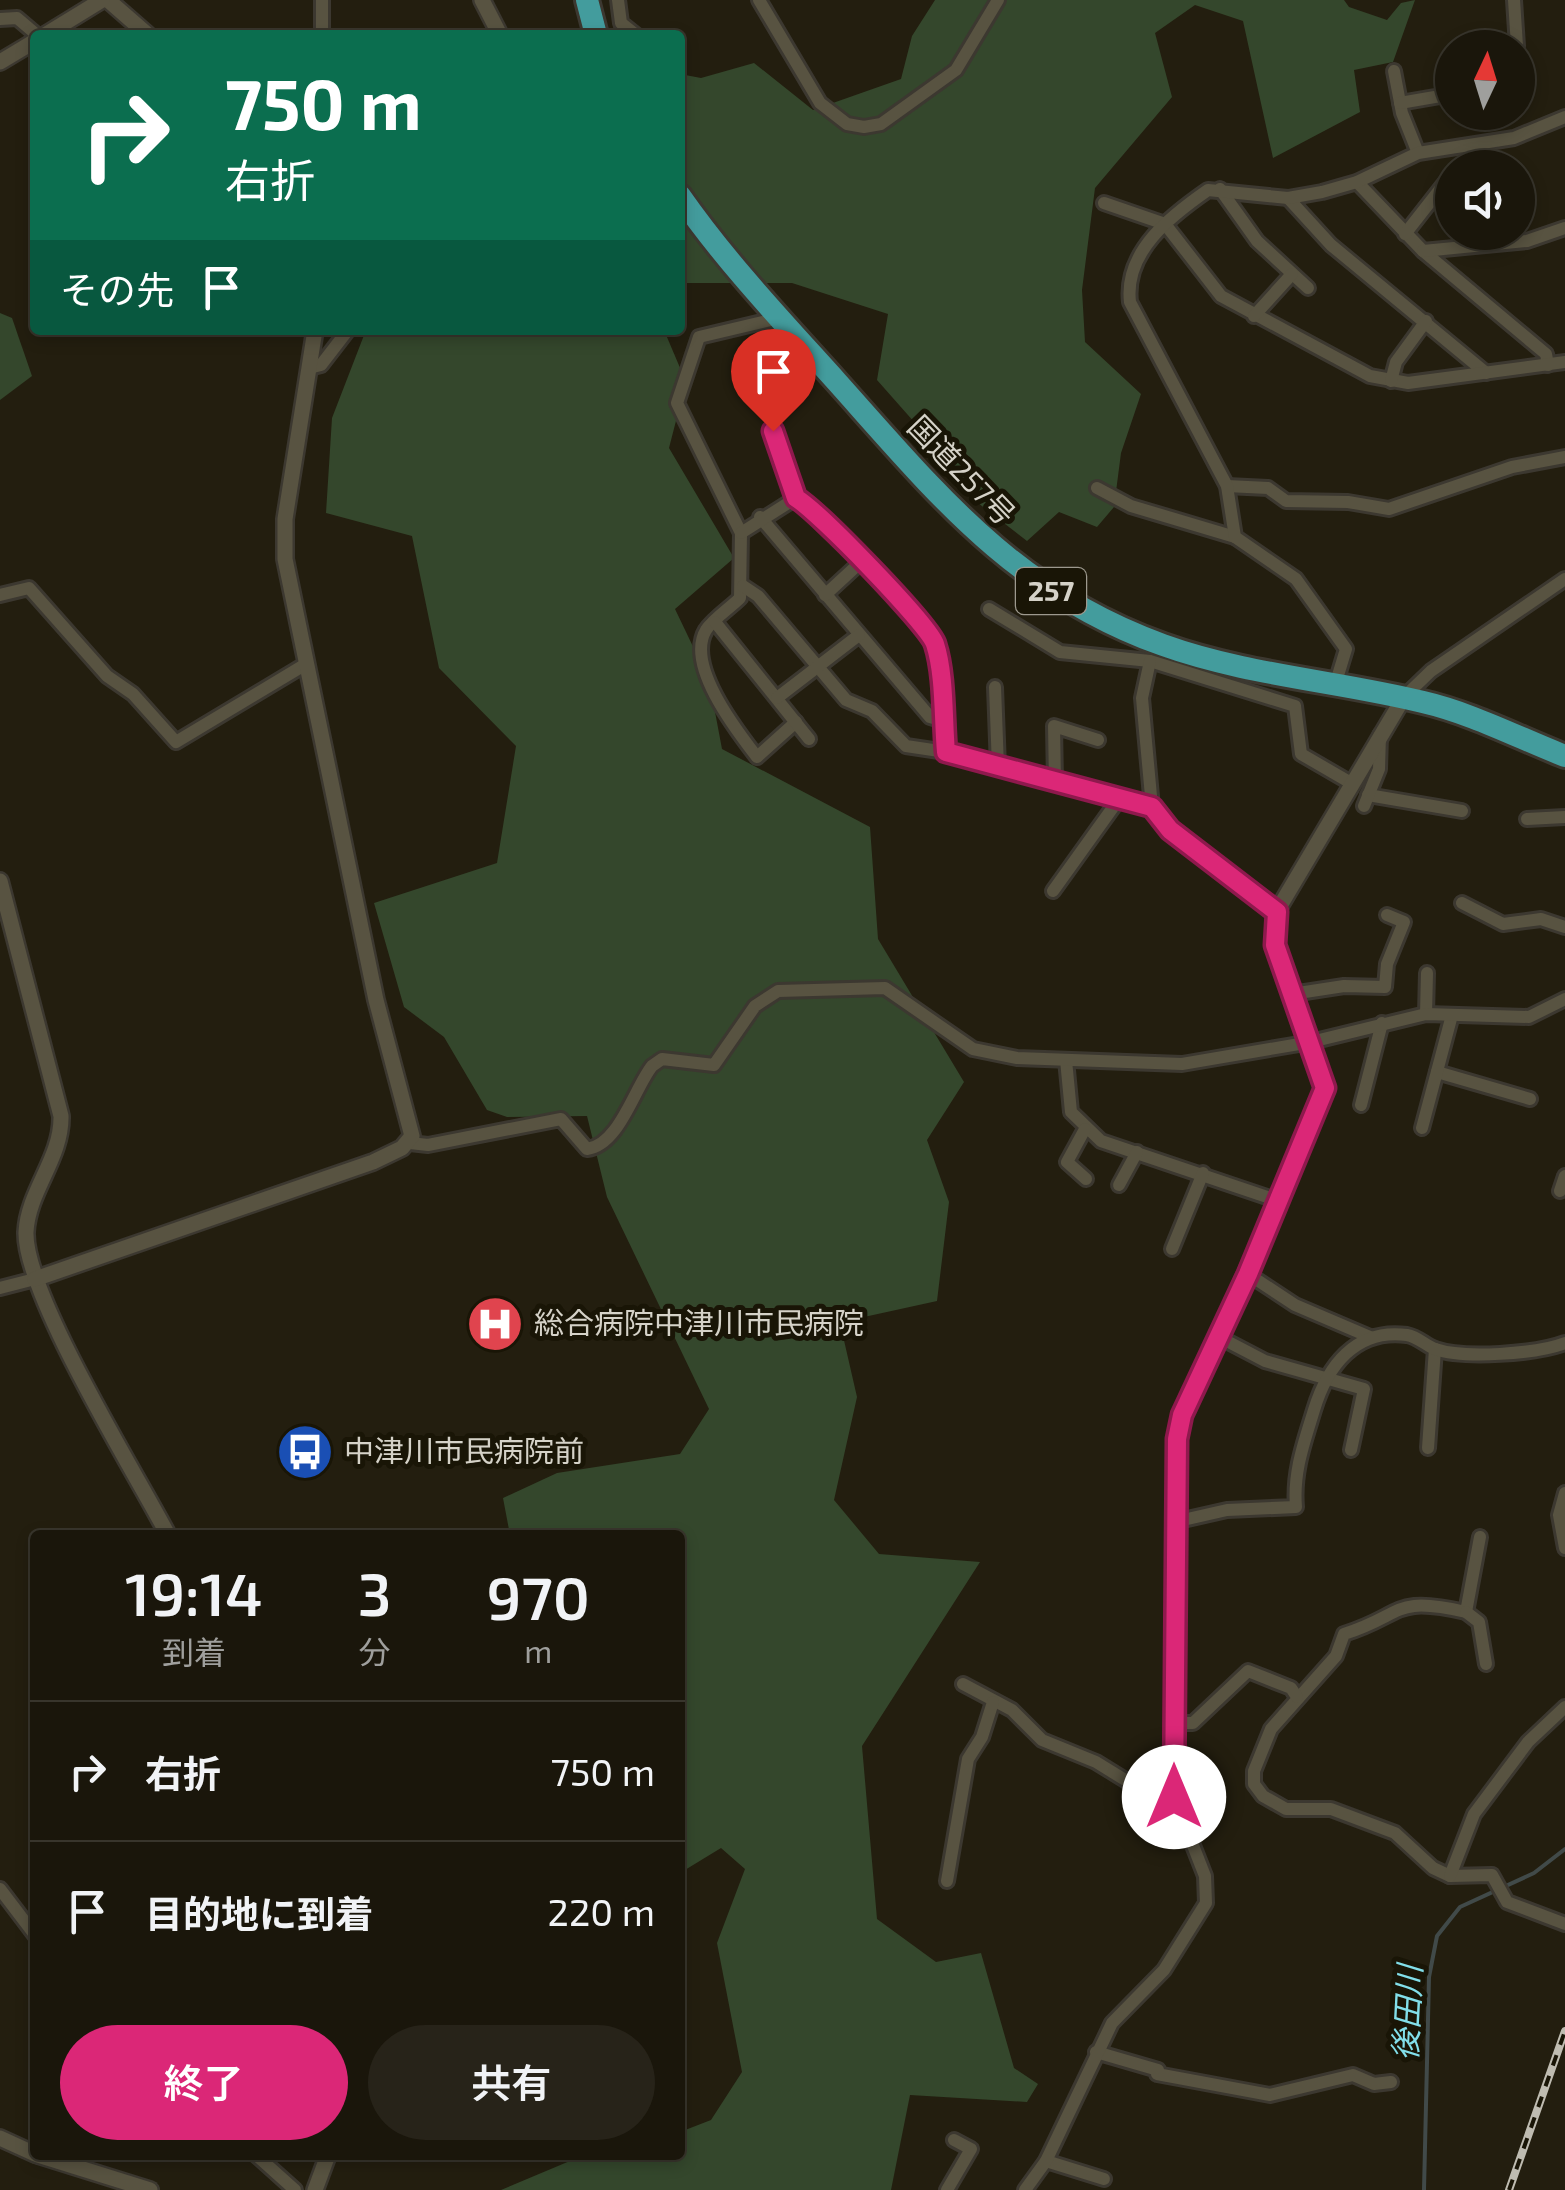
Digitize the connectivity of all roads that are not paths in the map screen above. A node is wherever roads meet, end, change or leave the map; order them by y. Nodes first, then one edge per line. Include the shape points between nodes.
1 (105, 0) edge
2 (322, 0) edge
3 (482, 0) edge
4 (587, 0) edge
5 (618, 0) edge
6 (759, 0) edge
7 (998, 0) edge
8 (1514, 0) edge
9 (0, 19) edge
10 (31, 30) edge
11 (51, 30) edge
12 (142, 30) edge
13 (322, 30) edge
14 (497, 30) edge
15 (595, 30) edge
16 (630, 30) edge
17 (1516, 30) edge
18 (30, 43) edge
19 (0, 62) edge
20 (1394, 71) dead end
21 (1435, 97) edge
22 (1400, 103) junction
23 (1565, 117) edge
24 (1418, 152) junction
25 (1357, 182) junction
26 (1220, 189) junction
27 (1435, 196) edge
28 (1288, 198) junction
29 (685, 202) edge
30 (1104, 204) dead end
31 (1165, 224) junction
32 (1565, 228) edge
33 (1405, 234) junction
34 (1423, 251) junction
35 (1292, 274) junction
36 (1308, 288) dead end
37 (1254, 316) junction
38 (779, 318) junction
39 (1426, 321) junction
40 (313, 335) edge
41 (344, 335) edge
42 (1565, 362) edge
43 (1548, 364) junction
44 (309, 368) junction
45 (1486, 372) junction
46 (1390, 381) junction
47 (773, 431) dead end
48 (1565, 457) edge
49 (1226, 486) junction
50 (1097, 488) dead end
51 (796, 498) junction
52 (760, 518) junction
53 (741, 534) junction
54 (1235, 537) junction
55 (863, 560) junction
56 (1565, 579) edge
57 (743, 586) junction
58 (0, 595) edge
59 (826, 595) junction
60 (989, 609) dead end
61 (715, 622) junction
62 (859, 635) junction
63 (1150, 661) junction
64 (306, 664) junction
65 (816, 665) junction
66 (1336, 682) junction
67 (995, 687) dead end
68 (1404, 697) junction
69 (777, 698) junction
70 (796, 722) junction
71 (944, 722) junction
72 (1380, 735) junction
73 (809, 739) dead end
74 (1098, 740) dead end
75 (946, 752) junction
76 (1565, 756) edge
77 (998, 767) junction
78 (1055, 782) junction
79 (1351, 782) junction
80 (1119, 799) junction
81 (1152, 807) junction
82 (1462, 811) dead end
83 (1565, 817) edge
84 (1527, 819) dead end
85 (0, 881) edge
86 (1053, 891) dead end
87 (1462, 904) dead end
88 (1277, 912) junction
89 (1387, 915) dead end
90 (1565, 927) edge
91 (1427, 973) dead end
92 (1292, 994) junction
93 (1565, 999) edge
94 (1426, 1014) junction
95 (1452, 1015) junction
96 (1382, 1023) junction
97 (1311, 1042) junction
98 (1066, 1060) junction
99 (1438, 1072) junction
100 (1530, 1100) dead end
101 (1360, 1106) dead end
102 (1422, 1128) dead end
103 (1085, 1129) junction
104 (410, 1143) junction
105 (1137, 1152) junction
106 (1203, 1173) junction
107 (1565, 1176) edge
108 (1086, 1179) dead end
109 (1119, 1185) dead end
110 (1560, 1191) dead end
111 (1279, 1201) junction
112 (1172, 1250) dead end
113 (1248, 1274) junction
114 (35, 1279) junction
115 (0, 1288) edge
116 (1219, 1337) junction
117 (1377, 1338) junction
118 (1565, 1343) edge
119 (1435, 1349) junction
120 (1326, 1377) junction
121 (1428, 1448) dead end
122 (1351, 1450) dead end
123 (1565, 1493) edge
124 (1174, 1522) junction
125 (165, 1530) edge
126 (1480, 1537) dead end
127 (1565, 1548) edge
128 (1466, 1612) junction
129 (1486, 1664) dead end
130 (964, 1684) dead end
131 (1297, 1696) junction
132 (992, 1702) junction
133 (1565, 1707) edge
134 (1174, 1724) junction
135 (1174, 1797) junction
136 (1450, 1876) junction
137 (947, 1881) dead end
138 (0, 1889) edge
139 (1565, 1924) edge
140 (30, 1928) edge
141 (1096, 2052) junction
142 (1391, 2082) dead end
143 (0, 2138) edge
144 (954, 2140) dead end
145 (30, 2151) edge
146 (55, 2160) edge
147 (262, 2160) edge
148 (326, 2160) edge
149 (1046, 2161) junction
150 (1104, 2179) dead end
151 (150, 2190) edge
152 (295, 2190) edge
153 (315, 2190) edge
154 (947, 2190) edge
155 (1025, 2190) edge

1 - 11 street
1 - 12 street
2 - 13 street
3 - 14 street
4 - 15 highway
5 - 16 street via 621,23
6 - 7 street via 820,102 847,124 864,126 881,124 956,70
8 - 17 street
9 - 10 street via 17,18
18 - 19 street
20 - 22 street
21 - 22 street
22 - 24 street
23 - 24 street via 1514,138
24 - 25 street
25 - 28 street
25 - 33 street
26 - 28 street
26 - 31 street via 1208,190
26 - 35 street via 1257,242
27 - 33 street
28 - 39 street via 1331,245
29 - 38 highway, 国道257号 / 257
30 - 31 street
31 - 37 street via 1202,277
31 - 49 street via 1156,228 1128,288 1130,302
32 - 34 street via 1527,240
33 - 34 street
34 - 43 street via 1546,354
35 - 36 street
35 - 37 street
37 - 46 street via 1344,366
38 - 53 street via 699,337 678,404
38 - 66 highway, 国道257号 / 257 via 947,505 1023,573 1118,628 1168,647
39 - 45 street
39 - 46 street
40 - 44 street
41 - 44 street via 321,365
42 - 43 street
43 - 45 street
44 - 64 street via 284,540
45 - 46 street
47 - 51 street
48 - 49 street via 1388,510 1286,501 1268,488
49 - 54 street
50 - 54 street via 1131,506
51 - 52 street
51 - 55 street
52 - 53 street
52 - 59 street
53 - 57 street
54 - 66 street via 1296,579 1325,618 1346,649
55 - 59 street
55 - 71 street via 934,641
56 - 68 street
57 - 61 street
57 - 65 street
58 - 64 street via 29,588 176,742
59 - 62 street
60 - 63 street via 1060,652
61 - 69 street
61 - 70 street via 701,646 717,704 757,757
62 - 65 street
62 - 71 street via 930,717
63 - 79 street via 1295,706 1301,754
63 - 81 street via 1142,698
64 - 104 street
65 - 69 street
65 - 75 street via 846,700 872,711 906,746
66 - 68 highway, 国道257号 / 257
67 - 77 street
68 - 72 street
68 - 76 highway, 国道257号 / 257
69 - 70 street
70 - 73 street
71 - 75 street
72 - 79 street
72 - 82 street via 1379,769 1366,801
74 - 78 street via 1054,726
75 - 77 street
77 - 78 street
78 - 80 street
79 - 88 street
80 - 81 street
80 - 86 street
81 - 88 street via 1170,830
83 - 84 street
85 - 114 street via 61,1116 59,1140 28,1219
87 - 90 street via 1503,924 1541,919
88 - 92 street via 1273,934
89 - 92 street via 1404,922 1386,964 1385,987
91 - 94 street
92 - 97 street
93 - 95 street via 1529,1017
94 - 95 street
94 - 96 street
95 - 99 street
96 - 97 street
96 - 101 street
97 - 98 street via 1182,1064
97 - 111 street via 1325,1088
98 - 103 street via 1071,1112
98 - 104 street via 973,1049 885,988 778,992 755,1006 714,1065 662,1059 652,1066 611,1135 596,1148 587,1148 561,1119
99 - 100 street
99 - 102 street
103 - 105 street
103 - 108 street via 1067,1162
104 - 114 street
105 - 106 street
105 - 109 street
106 - 111 street
106 - 112 street
107 - 110 street
111 - 113 street
113 - 116 street
113 - 117 street via 1340,1328
114 - 115 street
114 - 125 street
116 - 120 street via 1266,1361
116 - 124 street via 1182,1415
117 - 119 street via 1413,1336
117 - 120 street via 1356,1345
118 - 119 street via 1502,1352
119 - 121 street
120 - 122 street via 1364,1389
120 - 124 street via 1293,1477 1296,1507 1227,1510
123 - 127 street via 1559,1515
124 - 134 street
126 - 128 street
128 - 129 street via 1479,1622
128 - 131 street via 1414,1602 1392,1610 1366,1630 1344,1634 1336,1656
130 - 132 street
131 - 134 street via 1248,1671 1193,1724
131 - 136 street via 1272,1729 1254,1771 1263,1796 1286,1809 1331,1809 1396,1833
132 - 135 street via 1012,1710 1042,1740 1096,1762 1156,1799
132 - 137 street via 968,1759
133 - 136 street via 1528,1742 1474,1814
134 - 135 street
135 - 141 street via 1205,1876 1206,1903 1164,1970 1112,2023
136 - 139 street via 1492,1875 1516,1908
138 - 140 street
141 - 142 street via 1157,2074 1270,2095 1353,2075 1374,2084
141 - 149 street
143 - 145 street
144 - 154 street via 971,2148
146 - 151 street
147 - 152 street
148 - 153 street
149 - 150 street
149 - 155 street

